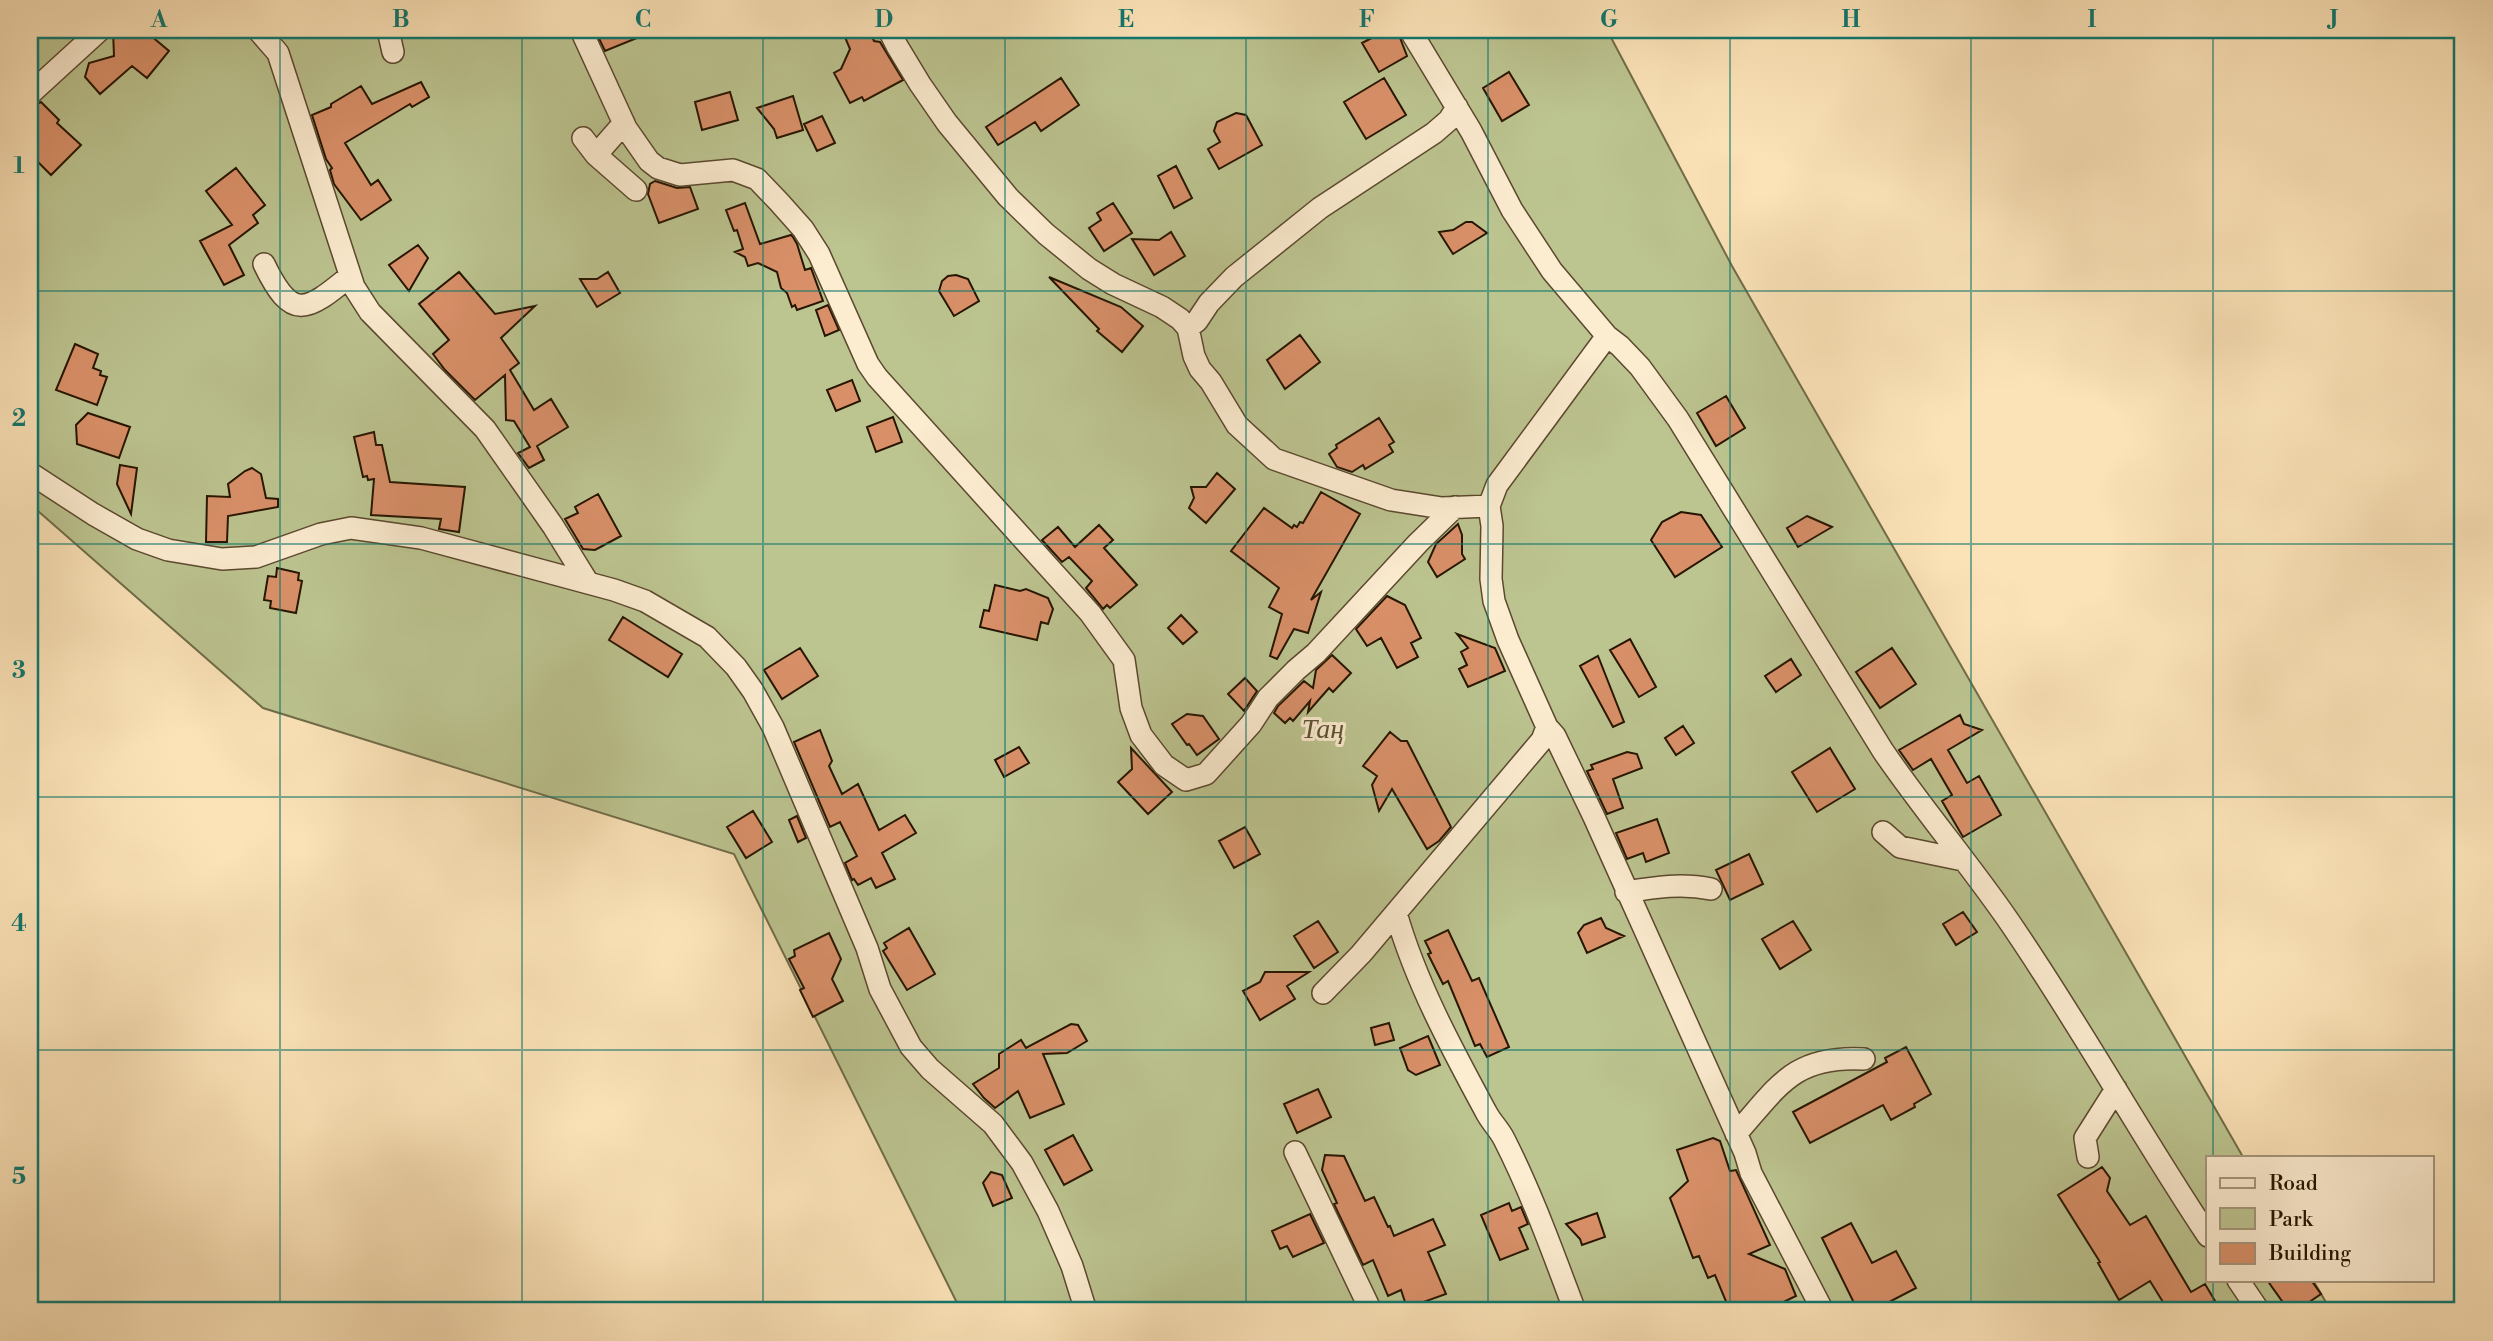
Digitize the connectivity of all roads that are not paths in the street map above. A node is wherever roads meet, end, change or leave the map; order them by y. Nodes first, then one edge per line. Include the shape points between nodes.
1 (100, 30) edge
2 (258, 30) edge
3 (388, 30) edge
4 (581, 30) edge
5 (889, 30) edge
6 (1409, 30) edge
7 (393, 52) dead end
8 (30, 94) edge
9 (1457, 107) junction
10 (624, 123) junction
11 (636, 190) dead end
12 (264, 264) dead end
13 (350, 276) junction
14 (1188, 328) junction
15 (1607, 336) junction
16 (30, 473) edge
17 (1489, 506) junction
18 (1455, 507) junction
19 (587, 581) junction
20 (1548, 727) junction
21 (1883, 832) dead end
22 (1963, 860) junction
23 (1711, 890) dead end
24 (1626, 892) junction
25 (1396, 913) junction
26 (1323, 993) dead end
27 (1864, 1059) dead end
28 (2116, 1089) junction
29 (1736, 1134) junction
30 (1295, 1152) dead end
31 (2088, 1157) dead end
32 (2206, 1233) edge
33 (2239, 1282) edge
34 (1086, 1311) edge
35 (1371, 1311) edge
36 (1575, 1311) edge
37 (1823, 1311) edge
38 (2259, 1311) edge

1 - 8 street
2 - 13 street via 278,53
3 - 7 street
4 - 10 street
5 - 14 street via 947,123 1008,197 1089,269 1162,307
6 - 9 street
9 - 14 street via 1434,133 1320,208 1234,278
9 - 15 street via 1525,233
10 - 11 street via 589,146
10 - 18 street via 658,168 680,175 733,170 757,180 803,229 877,377 1090,613 1124,660 1131,708 1141,735 1164,765 1186,780 1206,774 1268,698
12 - 13 street via 282,295 299,306 323,298
13 - 19 street via 370,312 485,429
14 - 18 street via 1200,369 1237,425 1274,459 1391,500
15 - 17 street via 1497,485
15 - 22 street via 1640,367 1678,419 1883,751
16 - 19 street via 126,533 168,550 222,559 256,556 351,528 421,537
17 - 18 street
17 - 20 street via 1494,601
19 - 34 street via 645,601 688,624 707,637 753,691 773,727 880,989 911,1047 993,1124 1022,1163 1072,1266
20 - 24 street
20 - 25 street via 1542,740
21 - 22 street via 1900,846
22 - 28 street via 2027,949
23 - 24 street via 1670,885
24 - 29 street
25 - 26 street
25 - 36 street via 1434,1012 1503,1136
27 - 29 street via 1824,1061 1788,1076
28 - 31 street via 2085,1139
28 - 32 street
29 - 37 street via 1751,1173
30 - 35 street
33 - 38 street

